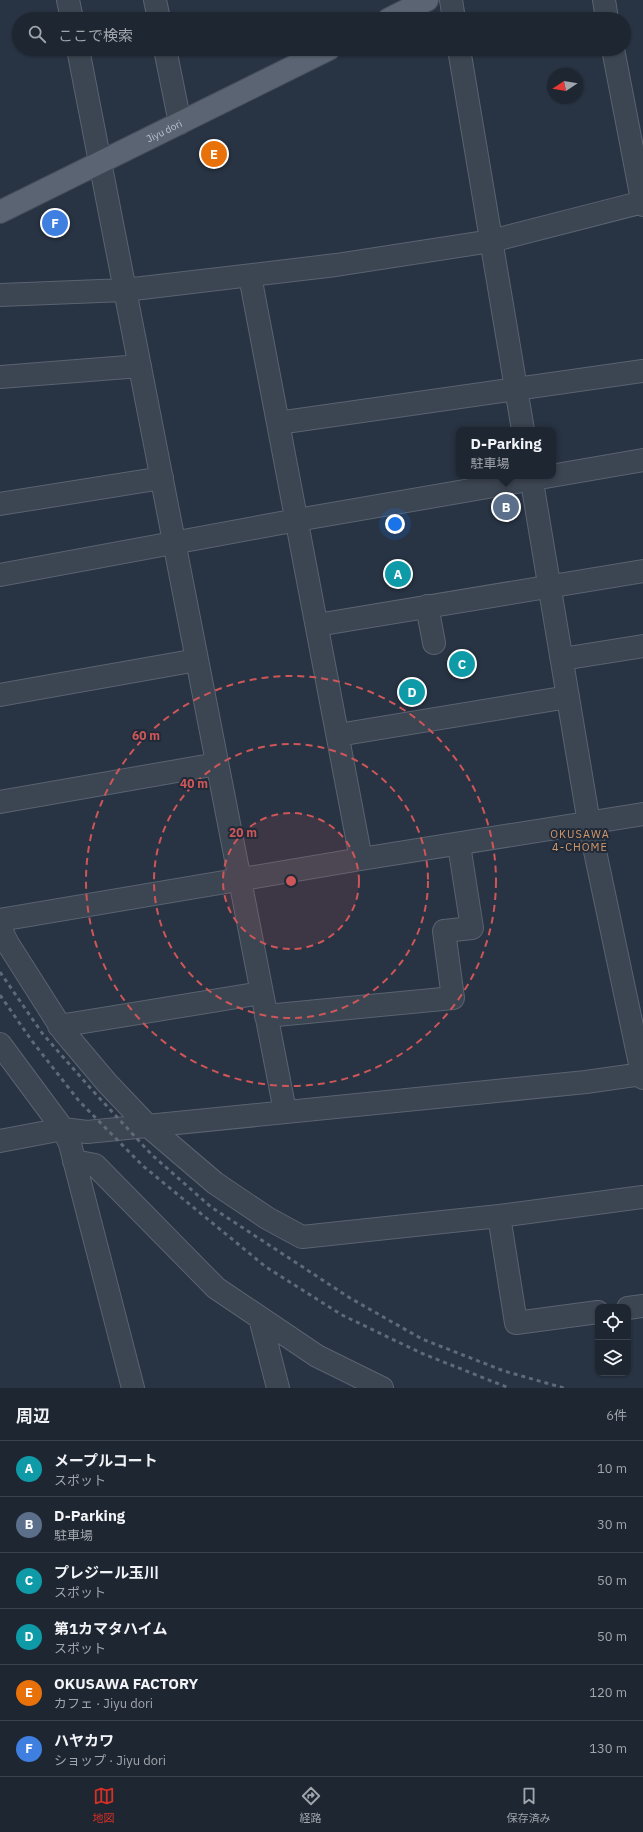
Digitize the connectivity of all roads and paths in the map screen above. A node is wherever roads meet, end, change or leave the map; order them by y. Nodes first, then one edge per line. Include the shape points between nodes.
1 (68, 0) edge
2 (155, 0) edge
3 (427, 0) edge
4 (451, 0) edge
5 (604, 0) edge
6 (71, 12) edge
7 (158, 12) edge
8 (403, 12) edge
9 (453, 12) edge
10 (606, 12) edge
11 (79, 56) edge
12 (166, 56) edge
13 (315, 56) edge
14 (460, 56) edge
15 (614, 56) edge
16 (180, 123) junction
17 (101, 162) junction
18 (643, 203) edge
19 (0, 212) edge
20 (491, 241) junction
21 (250, 276) junction
22 (126, 290) junction
23 (0, 296) edge
24 (140, 366) junction
25 (643, 370) edge
26 (0, 377) edge
27 (515, 390) junction
28 (278, 423) junction
29 (522, 427) edge
30 (643, 460) edge
31 (556, 474) edge
32 (162, 478) junction
33 (526, 479) edge
34 (532, 479) edge
35 (0, 504) edge
36 (298, 520) junction
37 (175, 544) junction
38 (643, 571) edge
39 (0, 575) edge
40 (550, 586) junction
41 (427, 606) junction
42 (317, 625) junction
43 (434, 643) dead end
44 (643, 646) edge
45 (197, 660) junction
46 (562, 660) junction
47 (0, 695) edge
48 (568, 698) junction
49 (338, 735) junction
50 (217, 764) junction
51 (0, 802) edge
52 (643, 814) edge
53 (589, 824) junction
54 (459, 845) junction
55 (361, 859) junction
56 (240, 881) junction
57 (0, 920) edge
58 (0, 928) edge
59 (261, 993) junction
60 (266, 1016) junction
61 (59, 1026) junction
62 (0, 1044) edge
63 (643, 1076) edge
64 (284, 1112) junction
65 (147, 1125) junction
66 (63, 1129) junction
67 (0, 1141) edge
68 (74, 1161) junction
69 (643, 1198) edge
70 (499, 1216) junction
71 (643, 1306) edge
72 (631, 1308) edge
73 (595, 1312) edge
74 (260, 1318) junction
75 (133, 1388) edge
76 (278, 1388) edge
77 (382, 1388) edge

1 - 6 street
2 - 7 street
3 - 8 main road
4 - 9 street
5 - 10 street
11 - 17 street
12 - 16 street
13 - 16 main road, Jiyu dori
14 - 20 street
15 - 18 street
16 - 17 main road, Jiyu dori
17 - 19 main road, Jiyu dori
17 - 22 street
18 - 20 street
20 - 21 street
20 - 27 street
21 - 22 street
21 - 28 street
22 - 23 street
22 - 24 street
24 - 26 street
24 - 32 street
25 - 27 street
27 - 28 street
27 - 29 street
28 - 36 street
30 - 31 street
32 - 35 street
32 - 37 street
33 - 36 street
34 - 40 street
36 - 37 street
36 - 42 street
37 - 39 street
37 - 45 street
38 - 40 street
40 - 41 street
40 - 46 street
41 - 42 street
41 - 43 street
42 - 49 street
44 - 46 street
45 - 47 street
45 - 50 street
46 - 48 street
48 - 49 street
48 - 53 street
49 - 55 street
50 - 51 street
50 - 56 street
52 - 53 street
53 - 54 street
53 - 63 street
54 - 55 street
54 - 60 street via 472,928 444,931 453,998
55 - 56 street
56 - 57 street
56 - 59 street
58 - 61 street
59 - 60 street
59 - 61 street
60 - 64 street
61 - 65 street
62 - 66 street
63 - 64 street
64 - 65 street
65 - 66 street via 87,1132
65 - 70 street via 215,1183 267,1218 302,1237
66 - 67 street
66 - 68 street
68 - 74 street via 95,1164 216,1288
68 - 75 street
69 - 70 street
70 - 73 street via 516,1323
71 - 72 street
74 - 76 street
74 - 77 street via 317,1356

